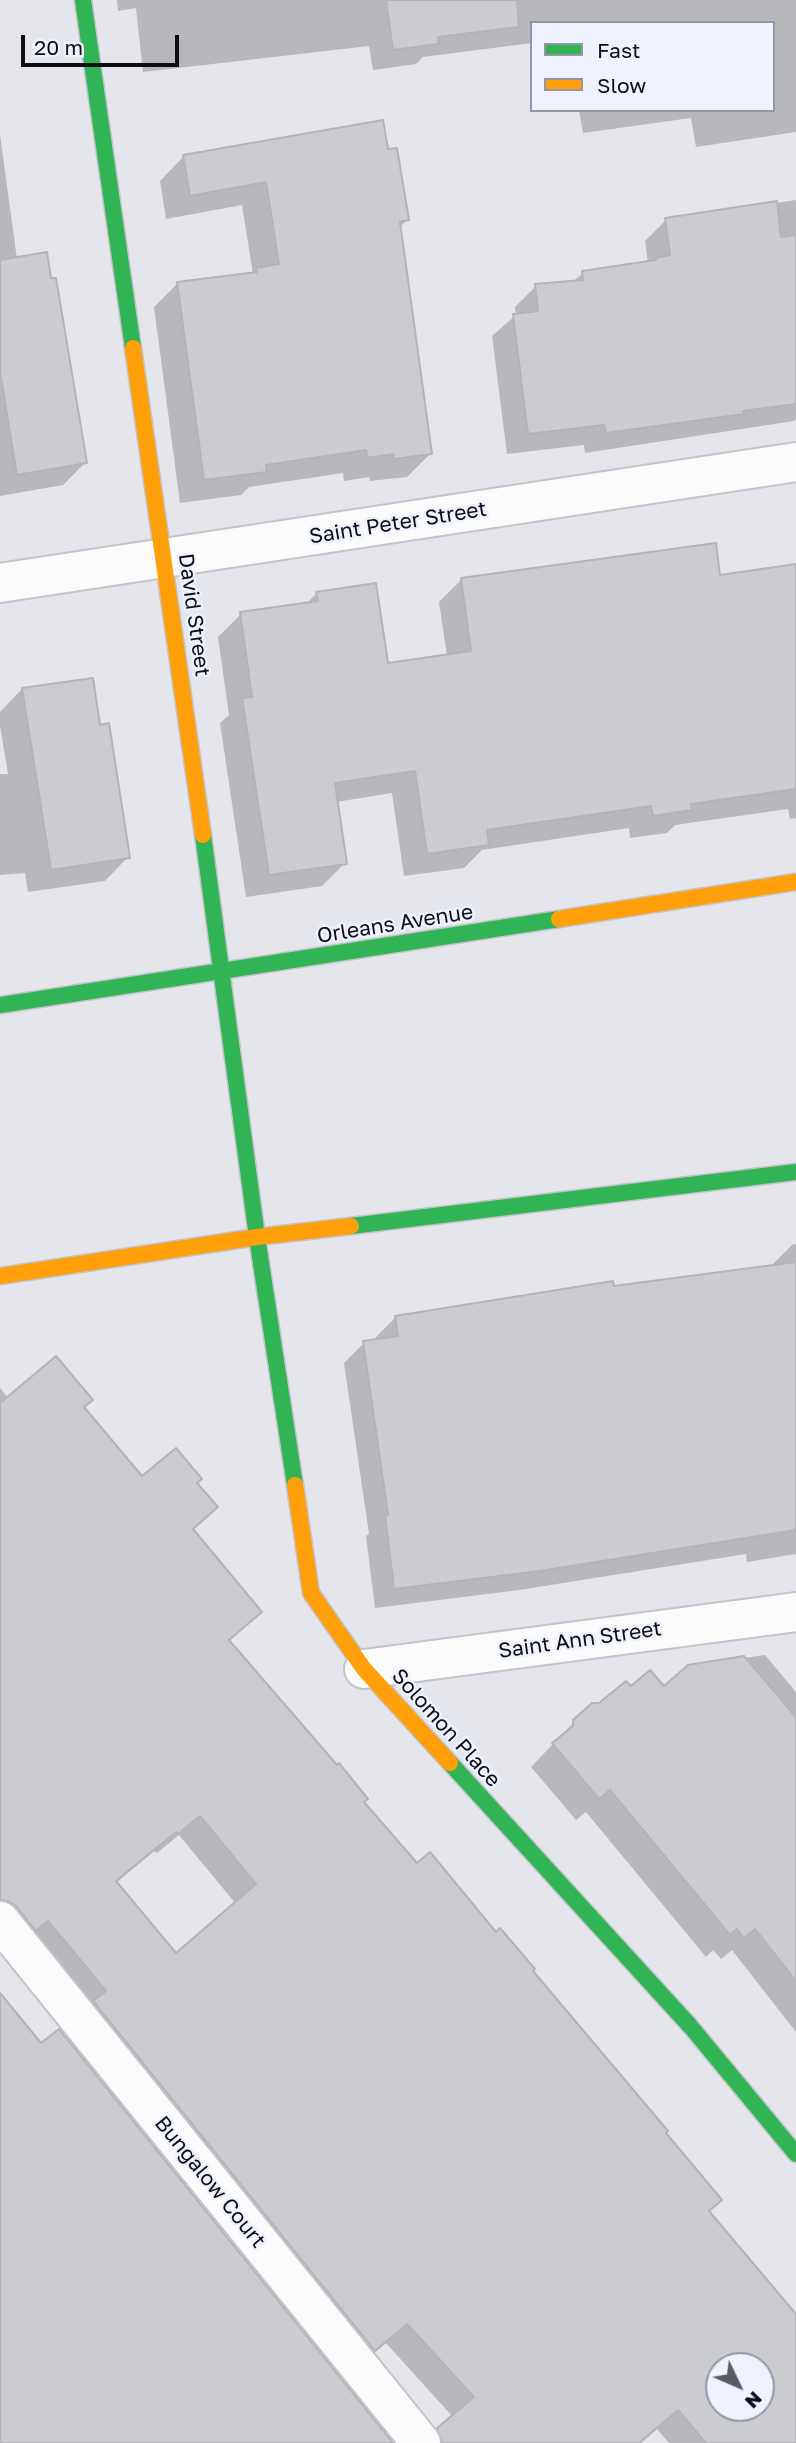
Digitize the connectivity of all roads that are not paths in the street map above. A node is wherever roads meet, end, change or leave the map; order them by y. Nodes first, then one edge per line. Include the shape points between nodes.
1 (83, 0) edge
2 (796, 462) edge
3 (164, 558) junction
4 (0, 583) edge
5 (796, 882) edge
6 (223, 972) junction
7 (0, 1005) edge
8 (796, 1172) edge
9 (257, 1237) junction
10 (0, 1276) edge
11 (796, 1612) edge
12 (363, 1669) junction
13 (0, 1922) edge
14 (796, 2154) edge
15 (421, 2443) edge

1 - 3 street, David Street
2 - 3 street, Saint Peter Street
3 - 4 street, Saint Peter Street
3 - 6 street, David Street
5 - 6 street, Orleans Avenue
6 - 7 street, Orleans Avenue
6 - 9 street, David Street
8 - 9 street
9 - 10 street
9 - 12 street, Solomon Place via 311,1593
11 - 12 street, Saint Ann Street
12 - 14 street, Solomon Place via 691,2026
13 - 15 street, Bungalow Court

